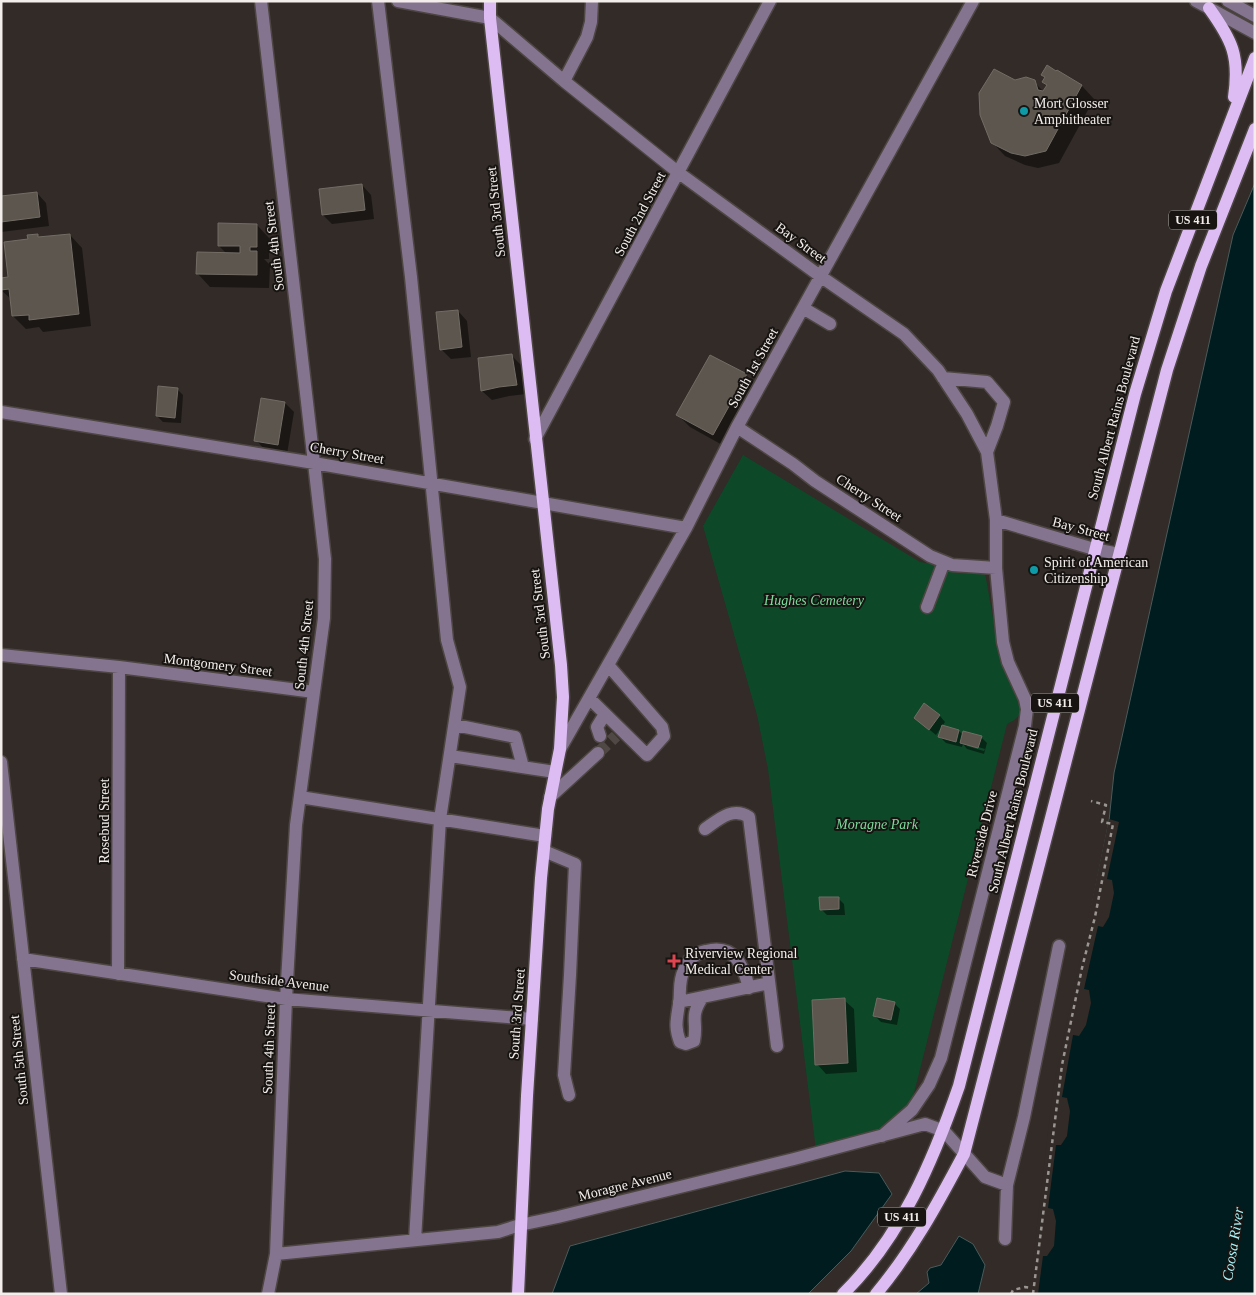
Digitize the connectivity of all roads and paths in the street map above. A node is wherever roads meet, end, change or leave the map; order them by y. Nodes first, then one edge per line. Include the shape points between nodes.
1 (261, 1) edge
2 (378, 1) edge
3 (398, 1) edge
4 (490, 1) edge
5 (592, 1) edge
6 (770, 1) edge
7 (972, 1) edge
8 (1196, 1) edge
9 (1228, 1) edge
10 (1209, 8) junction
11 (1255, 16) edge
12 (490, 18) junction
13 (1255, 33) edge
14 (1255, 58) edge
15 (564, 81) junction
16 (1230, 119) junction
17 (1255, 129) edge
18 (679, 173) junction
19 (820, 276) junction
20 (803, 308) junction
21 (830, 324) dead end
22 (943, 378) junction
23 (1, 412) edge
24 (737, 427) junction
25 (536, 440) junction
26 (987, 452) junction
27 (314, 463) junction
28 (432, 483) junction
29 (542, 502) junction
30 (996, 520) junction
31 (686, 528) junction
32 (1094, 549) junction
33 (1119, 554) junction
34 (944, 562) junction
35 (996, 568) junction
36 (927, 607) dead end
37 (1, 655) edge
38 (608, 665) junction
39 (119, 667) junction
40 (314, 692) junction
41 (589, 698) junction
42 (605, 714) junction
43 (455, 725) junction
44 (600, 736) tunnel mouth
45 (560, 749) junction
46 (598, 753) tunnel mouth
47 (450, 756) junction
48 (1, 762) edge
49 (523, 767) junction
50 (555, 772) junction
51 (300, 797) junction
52 (550, 797) junction
53 (1091, 801) dead end
54 (440, 819) junction
55 (705, 829) dead end
56 (545, 836) junction
57 (544, 851) junction
58 (1059, 946) dead end
59 (23, 959) junction
60 (118, 974) junction
61 (769, 983) junction
62 (749, 988) junction
63 (702, 998) junction
64 (286, 999) junction
65 (679, 1002) junction
66 (428, 1010) junction
67 (532, 1019) junction
68 (777, 1046) dead end
69 (569, 1095) dead end
70 (944, 1131) junction
71 (882, 1136) junction
72 (964, 1154) junction
73 (1007, 1185) junction
74 (520, 1225) junction
75 (1005, 1239) dead end
76 (415, 1240) junction
77 (276, 1254) junction
78 (1033, 1288) junction
79 (61, 1294) edge
80 (268, 1294) edge
81 (518, 1294) edge
82 (843, 1294) edge
83 (876, 1294) edge
84 (1011, 1294) edge
85 (1033, 1294) edge

1 - 27 street, South 4th Street
2 - 28 street
3 - 12 street, Bay Street
4 - 12 main road, South 3rd Street
5 - 15 street via 587,37
6 - 18 street, South 2nd Street
7 - 19 street, South 1st Street
8 - 10 street
9 - 11 street
10 - 13 street
10 - 16 main road via 1225,30 1234,56 1237,78
12 - 15 street, Bay Street
12 - 25 main road, South 3rd Street
14 - 16 main road, South Albert Rains Boulevard / US 411
15 - 18 street, Bay Street
16 - 32 main road, South Albert Rains Boulevard / US 411 via 1156,321
17 - 33 main road, US 411 via 1183,319
18 - 19 street, Bay Street
18 - 25 street, South 2nd Street
19 - 20 street, South 1st Street
19 - 22 street, Bay Street via 904,334
20 - 21 street
20 - 24 street, South 1st Street
22 - 26 street, Bay Street
22 - 26 street via 987,382 1004,402
23 - 27 street, Cherry Street
24 - 31 street, South 1st Street
24 - 34 street, Cherry Street via 823,487
25 - 29 main road, South 3rd Street
26 - 30 street, Bay Street
27 - 28 street, Cherry Street
27 - 40 street, South 4th Street via 325,559 324,618
28 - 29 street, Cherry Street
28 - 43 street via 447,640 460,687
29 - 31 street, Cherry Street
29 - 45 main road, South 3rd Street via 561,665
30 - 32 street, Bay Street
30 - 35 street, Riverside Drive
31 - 38 street, South 1st Street
32 - 33 street, Bay Street
32 - 70 main road, South Albert Rains Boulevard / US 411 via 959,1086
33 - 72 main road, US 411
34 - 35 street, Cherry Street
34 - 36 street
35 - 71 street, Riverside Drive via 1003,642 1008,662 1025,699 1025,726 941,1058 929,1085 912,1110
37 - 39 street, Montgomery Street
38 - 41 street, South 1st Street
38 - 42 street via 662,727 664,736 646,755 619,733
39 - 40 street, Montgomery Street
39 - 60 street, Rosebud Street
40 - 51 street, South 4th Street
41 - 42 street
41 - 45 street, South 1st Street
42 - 44 street via 597,726
43 - 47 street
43 - 49 street via 515,737
45 - 50 main road, South 3rd Street
46 - 52 street
47 - 49 street
47 - 54 street
48 - 59 street, South 5th Street
49 - 50 street
50 - 52 main road, South 3rd Street
51 - 54 street
51 - 64 street, South 4th Street
52 - 56 main road, South 3rd Street
53 - 78 path via 1106,806 1102,822 1113,824 1062,1065
54 - 56 street
54 - 66 street
55 - 61 street via 726,814 743,813 748,817
56 - 57 main road, South 3rd Street
57 - 67 main road, South 3rd Street
57 - 69 street via 575,864 564,1075
58 - 73 street
59 - 60 street, Southside Avenue
59 - 79 street, South 5th Street
60 - 64 street, Southside Avenue
61 - 62 street
61 - 68 street
62 - 63 street
62 - 65 street via 738,960 721,949 712,949 696,953 684,968
63 - 65 street
63 - 65 street via 693,1016 694,1041 686,1044 680,1042 676,1031
64 - 66 street, Southside Avenue
64 - 77 street, South 4th Street
66 - 67 street, Southside Avenue
66 - 76 street
67 - 74 main road, South 3rd Street
70 - 71 street, Moragne Avenue via 925,1124
70 - 72 street
70 - 82 main road, South Albert Rains Boulevard / US 411 via 925,1175 886,1243
71 - 74 street, Moragne Avenue
72 - 73 street via 985,1177
72 - 83 main road, US 411 via 922,1232
73 - 75 street
74 - 76 street, Moragne Avenue via 498,1232
74 - 81 main road, South 3rd Street
76 - 77 street, Moragne Avenue
77 - 80 street, South 4th Street
78 - 84 path via 1013,1290
78 - 85 path

